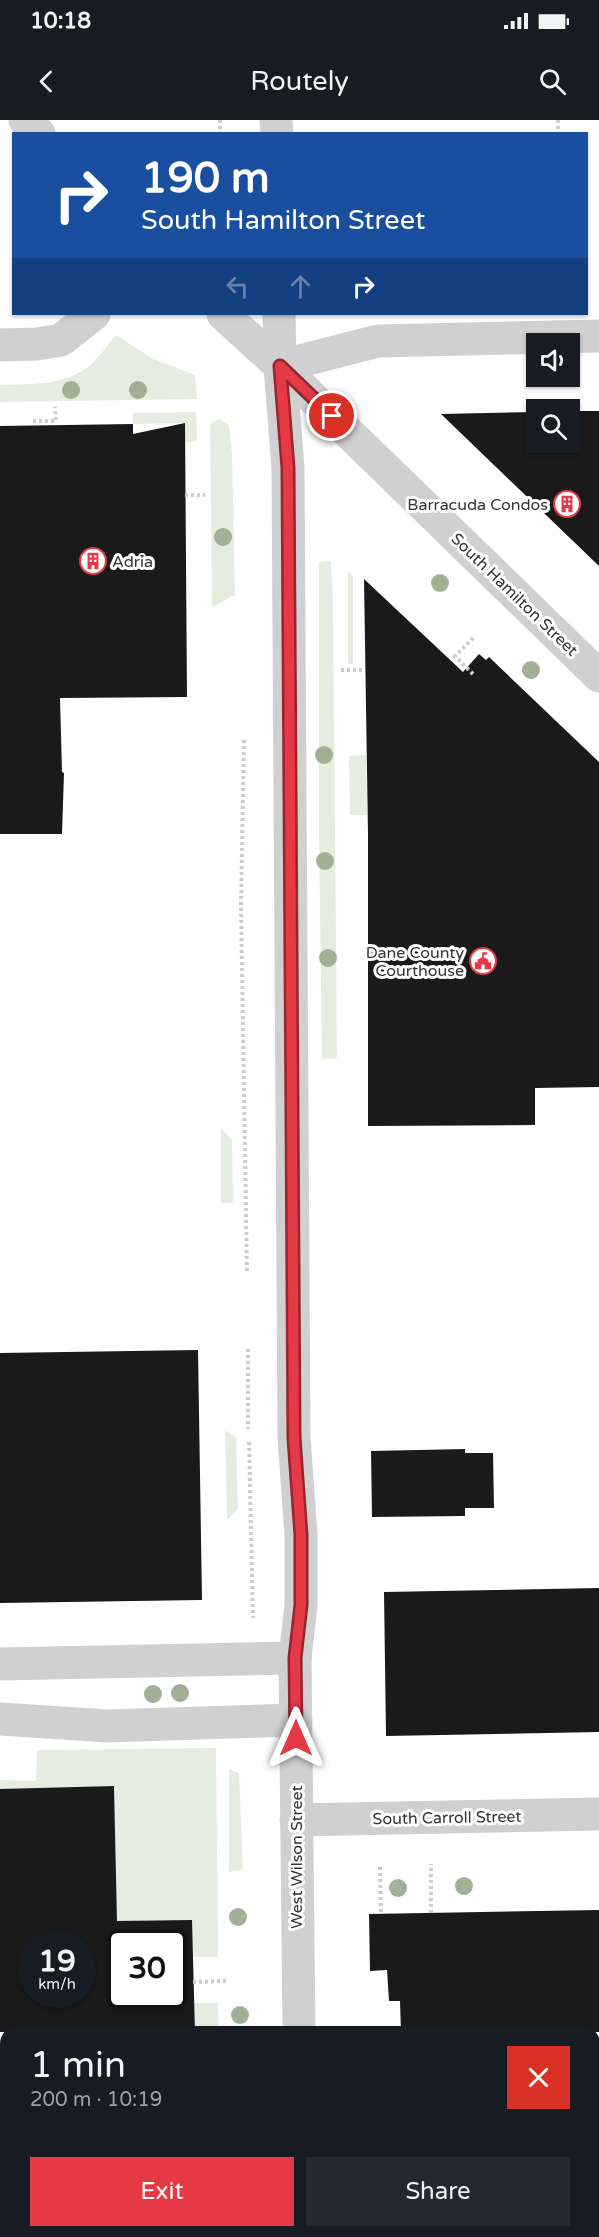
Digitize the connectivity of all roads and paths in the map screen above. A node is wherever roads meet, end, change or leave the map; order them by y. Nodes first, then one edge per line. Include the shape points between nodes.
1 (25, 120) edge
2 (37, 132) edge
3 (93, 315) edge
4 (224, 315) edge
5 (279, 315) edge
6 (599, 336) edge
7 (0, 345) edge
8 (280, 366) junction
9 (56, 407) dead end
10 (33, 421) dead end
11 (185, 495) dead end
12 (205, 495) dead end
13 (474, 637) dead end
14 (341, 670) dead end
15 (365, 670) dead end
16 (473, 674) dead end
17 (599, 676) edge
18 (295, 1658) junction
19 (0, 1664) edge
20 (0, 1719) edge
21 (296, 1720) junction
22 (599, 1814) edge
23 (296, 1820) junction
24 (431, 1864) dead end
25 (380, 1867) dead end
26 (431, 1913) dead end
27 (381, 1914) dead end
28 (226, 1981) dead end
29 (193, 1982) dead end
30 (299, 2026) edge

1 - 2 street
3 - 7 street via 61,340
4 - 8 street, South Hamilton Street
5 - 8 street, West Wilson Street
6 - 8 street via 378,341
8 - 17 street, South Hamilton Street
8 - 18 street, West Wilson Street via 288,468 294,1428 301,1535 301,1605
9 - 10 path via 56,421
11 - 12 path
13 - 16 path via 455,656
14 - 15 path
18 - 19 street
18 - 21 street, West Wilson Street
20 - 21 street via 107,1726
21 - 23 street, West Wilson Street
22 - 23 street, South Carroll Street
23 - 30 street, West Wilson Street
24 - 26 path
25 - 27 path
28 - 29 path

